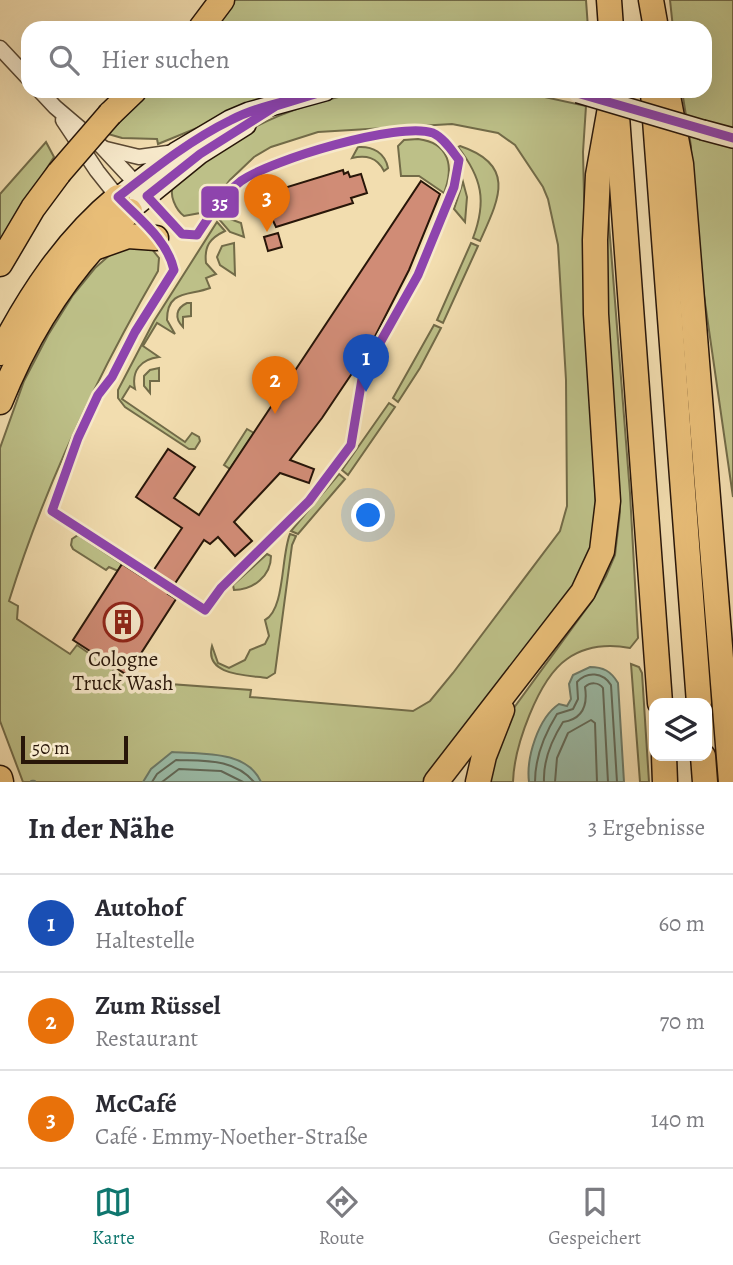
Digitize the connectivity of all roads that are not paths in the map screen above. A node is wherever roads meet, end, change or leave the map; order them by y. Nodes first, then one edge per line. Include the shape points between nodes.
1 (222, 0) edge
2 (609, 0) edge
3 (649, 0) edge
4 (206, 21) edge
5 (610, 21) edge
6 (648, 21) edge
7 (654, 21) edge
8 (0, 48) edge
9 (21, 70) edge
10 (47, 98) edge
11 (127, 98) edge
12 (302, 98) edge
13 (595, 98) edge
14 (613, 98) edge
15 (615, 98) edge
16 (654, 98) edge
17 (668, 98) edge
18 (276, 106) junction
19 (55, 107) junction
20 (719, 134) edge
21 (102, 147) junction
22 (176, 152) junction
23 (132, 197) junction
24 (156, 238) dead end
25 (94, 248) junction
26 (0, 264) edge
27 (0, 353) edge
28 (0, 402) edge
29 (718, 643) junction
30 (519, 674) junction
31 (733, 696) edge
32 (660, 698) edge
33 (699, 698) edge
34 (664, 761) edge
35 (704, 761) edge
36 (436, 782) edge
37 (478, 782) edge
38 (666, 782) edge
39 (705, 782) edge
40 (731, 782) edge

1 - 4 highway
2 - 5 highway
3 - 6 highway
3 - 7 highway
8 - 9 street
10 - 19 street
11 - 26 highway, bridge via 59,173
12 - 18 street
13 - 20 street, bridge
14 - 30 highway via 601,154 595,240 608,501 605,536 583,592
15 - 32 highway
16 - 33 highway
17 - 29 highway via 681,164
18 - 22 street via 242,115
18 - 23 street
19 - 21 street
19 - 23 street via 97,171
21 - 22 street via 139,157
21 - 23 street
22 - 23 street
23 - 25 highway
23 - 27 highway via 85,227 29,300
24 - 25 highway via 128,236
25 - 28 highway via 44,314
29 - 31 highway
29 - 40 highway
30 - 36 highway
30 - 37 highway via 491,737
34 - 38 highway
35 - 39 highway

